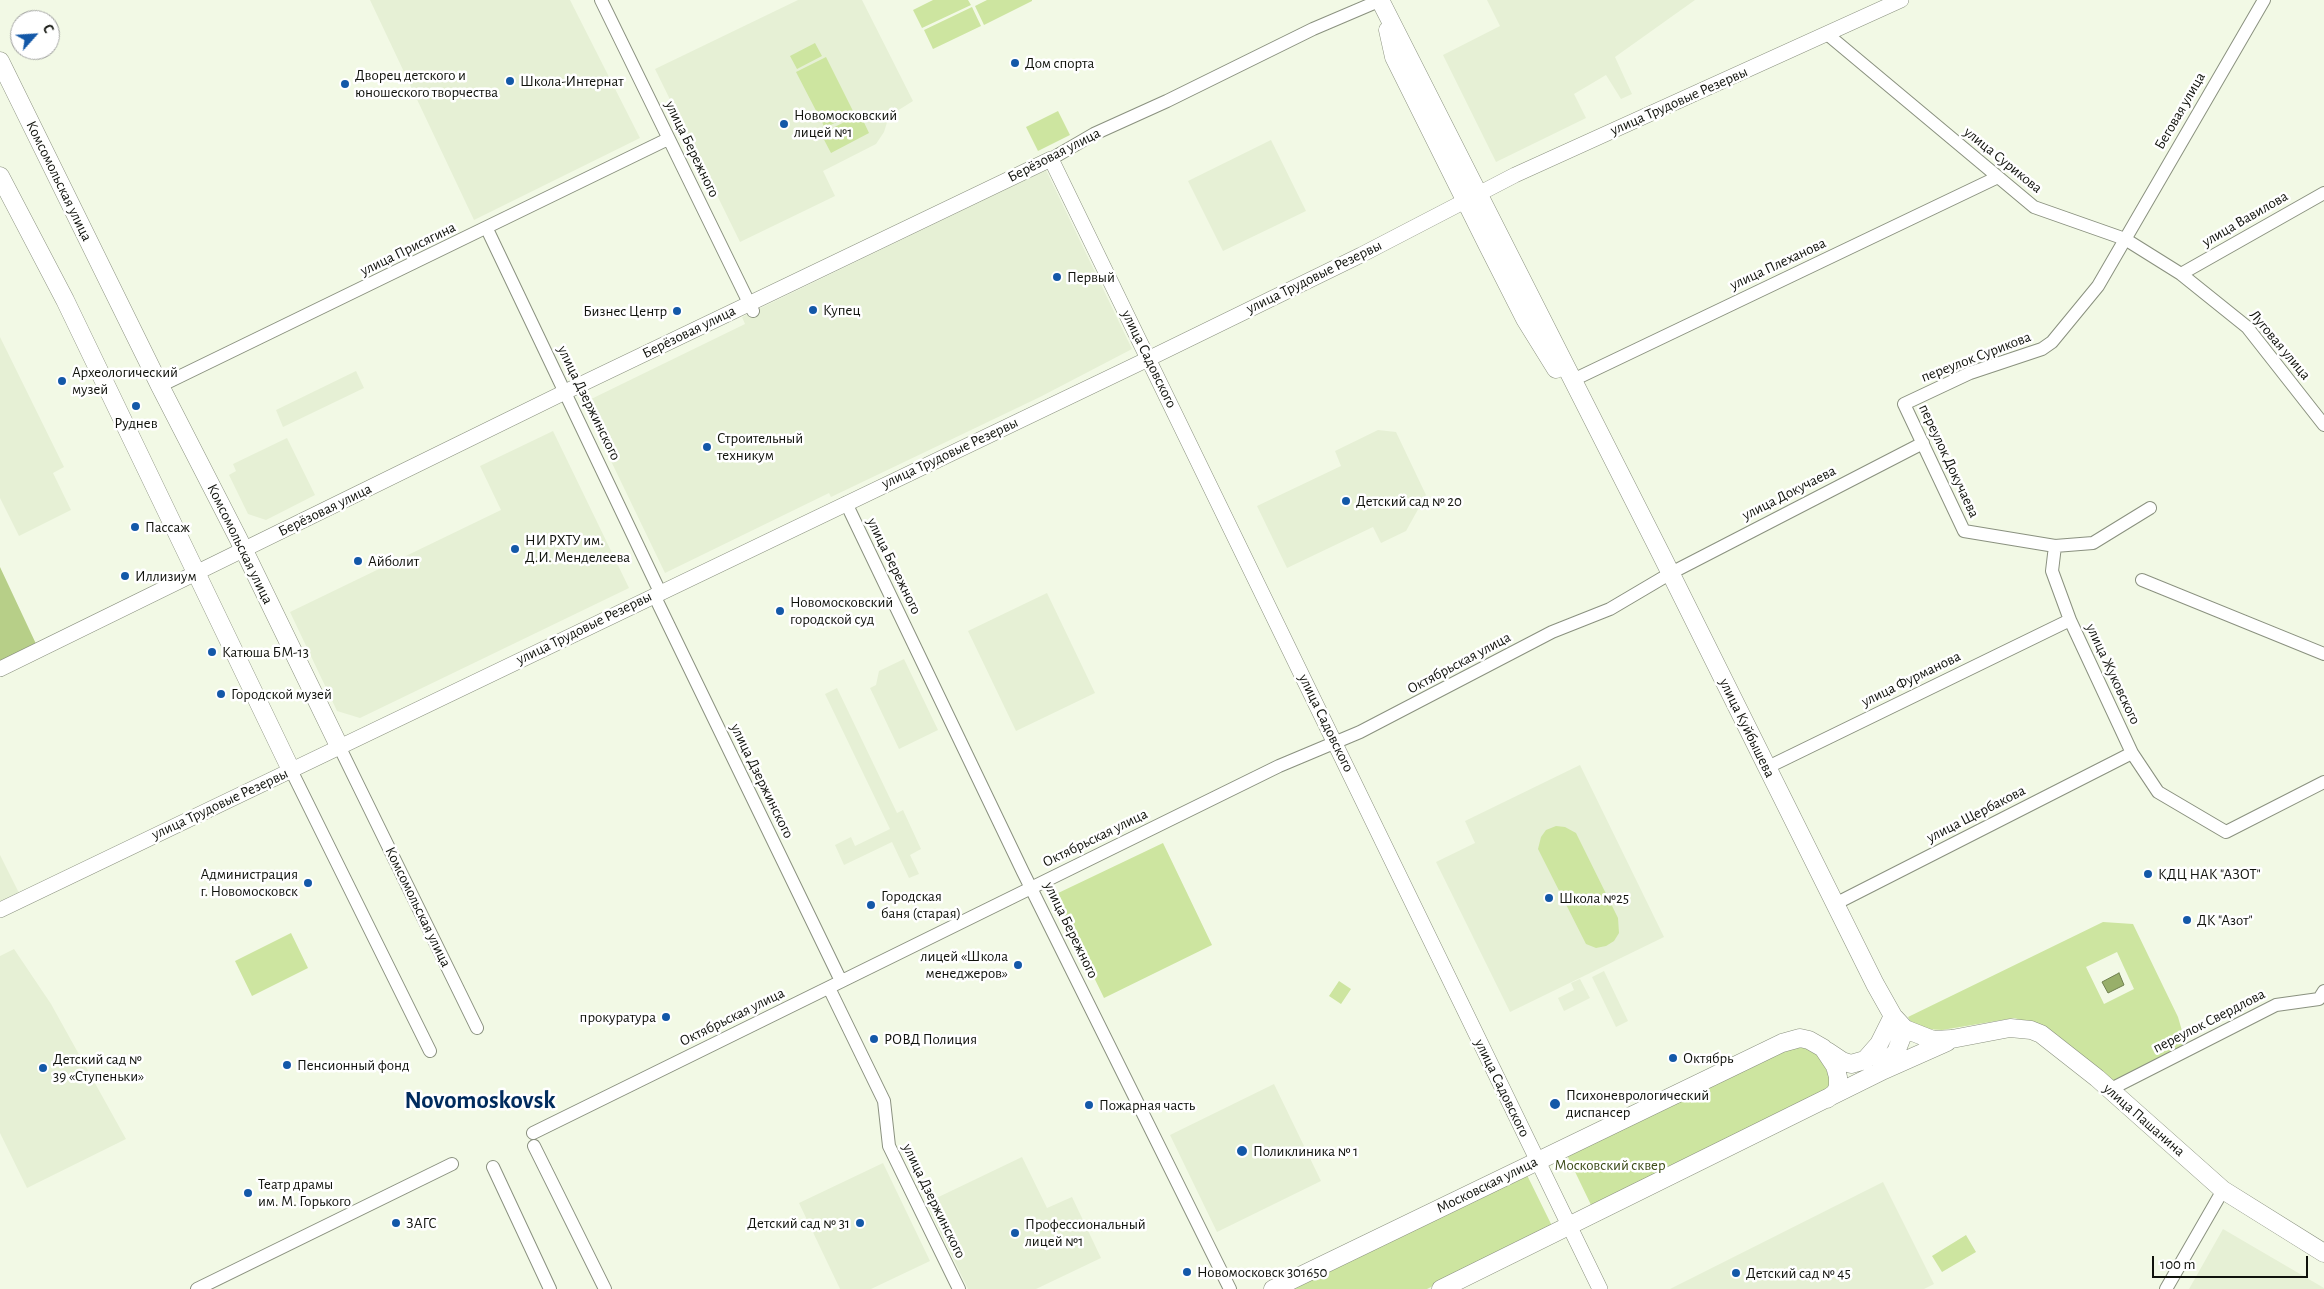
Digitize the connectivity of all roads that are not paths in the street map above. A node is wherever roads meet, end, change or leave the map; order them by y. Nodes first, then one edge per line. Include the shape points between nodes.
1 (601, 0) edge
2 (1381, 0) edge
3 (1901, 0) edge
4 (2264, 0) edge
5 (1827, 34) junction
6 (0, 61) edge
7 (668, 139) junction
8 (1051, 159) junction
9 (0, 176) edge
10 (1998, 177) junction
11 (2324, 193) edge
12 (1472, 197) junction
13 (487, 229) junction
14 (2125, 239) junction
15 (2181, 274) junction
16 (751, 307) junction
17 (1148, 358) junction
18 (1573, 380) junction
19 (160, 386) junction
20 (565, 392) junction
21 (1904, 404) joint
22 (2324, 425) edge
23 (1596, 426) junction
24 (1922, 443) junction
25 (846, 503) junction
26 (2150, 508) dead end
27 (2055, 546) junction
28 (244, 550) junction
29 (1670, 573) junction
30 (197, 574) junction
31 (2142, 580) dead end
32 (657, 593) junction
33 (2070, 620) junction
34 (2324, 654) edge
35 (0, 669) edge
36 (1335, 742) junction
37 (339, 746) junction
38 (2132, 753) junction
39 (1766, 768) junction
40 (291, 770) junction
41 (2324, 782) edge
42 (1032, 888) junction
43 (1835, 904) junction
44 (0, 910) edge
45 (841, 981) junction
46 (828, 988) junction
47 (2324, 991) edge
48 (1893, 1016) junction
49 (477, 1028) dead end
50 (1906, 1029) junction
51 (1952, 1039) junction
52 (1823, 1048) junction
53 (430, 1051) dead end
54 (1874, 1075) junction
55 (2109, 1090) junction
56 (1827, 1100) junction
57 (533, 1133) dead end
58 (534, 1146) dead end
59 (1538, 1160) junction
60 (452, 1164) dead end
61 (492, 1167) dead end
62 (2223, 1190) junction
63 (1570, 1226) junction
64 (2324, 1253) edge
65 (197, 1289) edge
66 (550, 1289) edge
67 (605, 1289) edge
68 (959, 1289) edge
69 (1230, 1289) edge
70 (1273, 1289) edge
71 (1441, 1289) edge
72 (1600, 1289) edge
73 (2166, 1289) edge

1 - 7 street, улица Бережного
2 - 8 street, Берёзовая улица via 1094,134
2 - 12 main road via 1394,56
3 - 5 street, улица Трудовые Резервы
4 - 14 street, Беговая улица
5 - 10 street, улица Сурикова
5 - 12 street, улица Трудовые Резервы
6 - 19 main road, Комсомольская улица
7 - 13 street, улица Присягина
7 - 16 street, улица Бережного
8 - 16 street, Берёзовая улица
8 - 17 street, улица Садовского
9 - 30 main road via 65,300
10 - 14 street, улица Сурикова via 2034,207
10 - 18 street, улица Плеханова
11 - 15 street, улица Вавилова
12 - 17 street, улица Трудовые Резервы via 1361,255
12 - 18 main road, улица Куйбышева
12 - 23 main road via 1525,320
13 - 19 street, улица Присягина
13 - 20 street, улица Дзержинского
14 - 15 street, улица Сурикова
14 - 21 street, переулок Сурикова via 2098,286 2047,346 1970,373
15 - 22 street, Луговая улица via 2247,327
16 - 20 street, Берёзовая улица
17 - 25 street, улица Трудовые Резервы
17 - 36 street, улица Садовского
18 - 23 main road, улица Куйбышева
19 - 28 main road, Комсомольская улица
20 - 28 street, Берёзовая улица
20 - 32 street, улица Дзержинского
21 - 24 street, переулок Докучаева
23 - 29 main road, улица Куйбышева
24 - 27 street, переулок Докучаева via 1964,531
24 - 29 street, улица Докучаева
25 - 32 street, улица Трудовые Резервы
25 - 42 street, улица Бережного
26 - 27 street via 2093,543
27 - 33 street, улица Жуковского via 2052,571
28 - 30 street, Берёзовая улица
28 - 37 main road, Комсомольская улица
29 - 36 street, Октябрьская улица via 1610,609 1552,632
29 - 39 main road, улица Куйбышева
30 - 35 street, Берёзовая улица
30 - 40 main road
31 - 34 street
32 - 37 street, улица Трудовые Резервы
32 - 45 street, улица Дзержинского
33 - 38 street, улица Жуковского
33 - 39 street, улица Фурманова
36 - 42 street, Октябрьская улица via 1279,766
36 - 59 street, улица Садовского
37 - 40 street, улица Трудовые Резервы
37 - 49 street, Комсомольская улица
38 - 41 street, улица Жуковского via 2158,792 2226,832
38 - 43 street, улица Щербакова
39 - 43 main road, улица Куйбышева
40 - 44 street, улица Трудовые Резервы
40 - 53 street
42 - 45 street, Октябрьская улица
42 - 69 street, улица Бережного
43 - 48 main road, улица Куйбышева
45 - 46 street, Октябрьская улица
46 - 57 street, Октябрьская улица
46 - 68 street, улица Дзержинского via 884,1101 889,1146
47 - 55 street, переулок Свердлова via 2319,998 2276,1005
48 - 50 main road, улица Куйбышева
48 - 52 main road, Московская улица via 1879,1044 1865,1060 1851,1064
50 - 51 main road, улица Куйбышева via 1926,1039
50 - 54 main road via 1896,1052
51 - 54 main road
51 - 55 main road, улица Пашанина via 2010,1028 2031,1030 2051,1040
52 - 56 main road via 1838,1077 1835,1093
52 - 59 main road, Московская улица via 1800,1038 1782,1043
54 - 56 main road
55 - 62 main road, улица Пашанина
56 - 63 main road
58 - 67 street
59 - 63 street, улица Садовского
59 - 70 main road, Московская улица
60 - 65 street
61 - 66 street
62 - 64 main road, улица Пашанина
62 - 73 street
63 - 71 main road
63 - 72 street, улица Садовского

